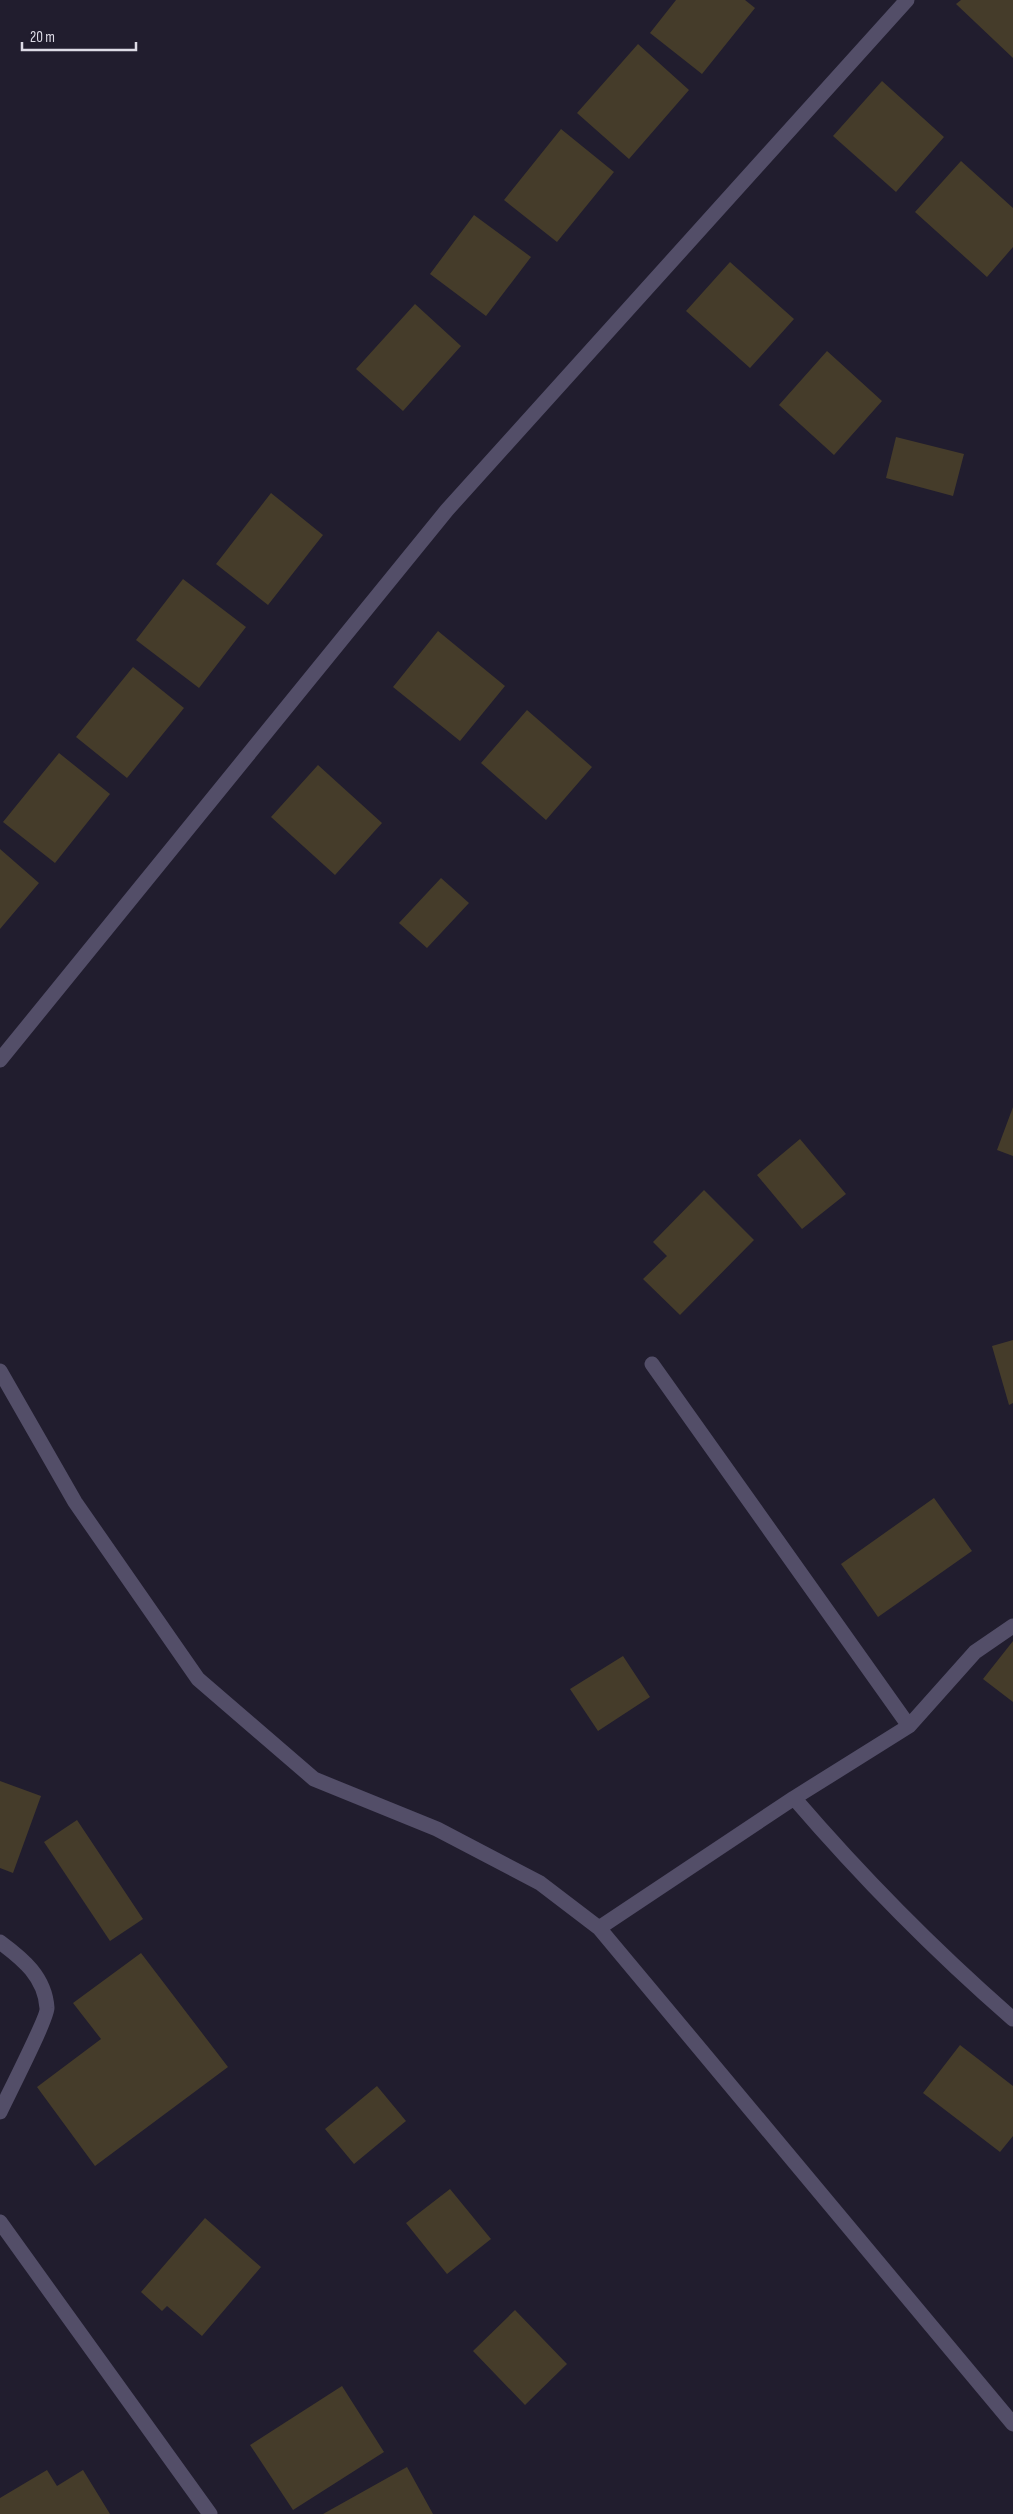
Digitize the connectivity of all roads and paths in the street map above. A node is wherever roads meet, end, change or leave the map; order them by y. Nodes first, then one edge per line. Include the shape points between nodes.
1 (907, 0) edge
2 (0, 1060) edge
3 (652, 1364) dead end
4 (0, 1371) edge
5 (1013, 1626) edge
6 (909, 1726) junction
7 (794, 1798) junction
8 (599, 1928) junction
9 (0, 1942) edge
10 (1013, 2019) edge
11 (0, 2112) edge
12 (0, 2222) edge
13 (1013, 2424) edge
14 (210, 2514) edge

1 - 2 street via 448,510
3 - 6 street
4 - 8 street via 75,1502 198,1679 314,1779 437,1830 540,1883
5 - 6 street via 975,1652
6 - 7 street
7 - 8 street
7 - 10 street via 852,1865
8 - 13 street
9 - 11 street via 23,1958 41,1982 48,2010
12 - 14 street

